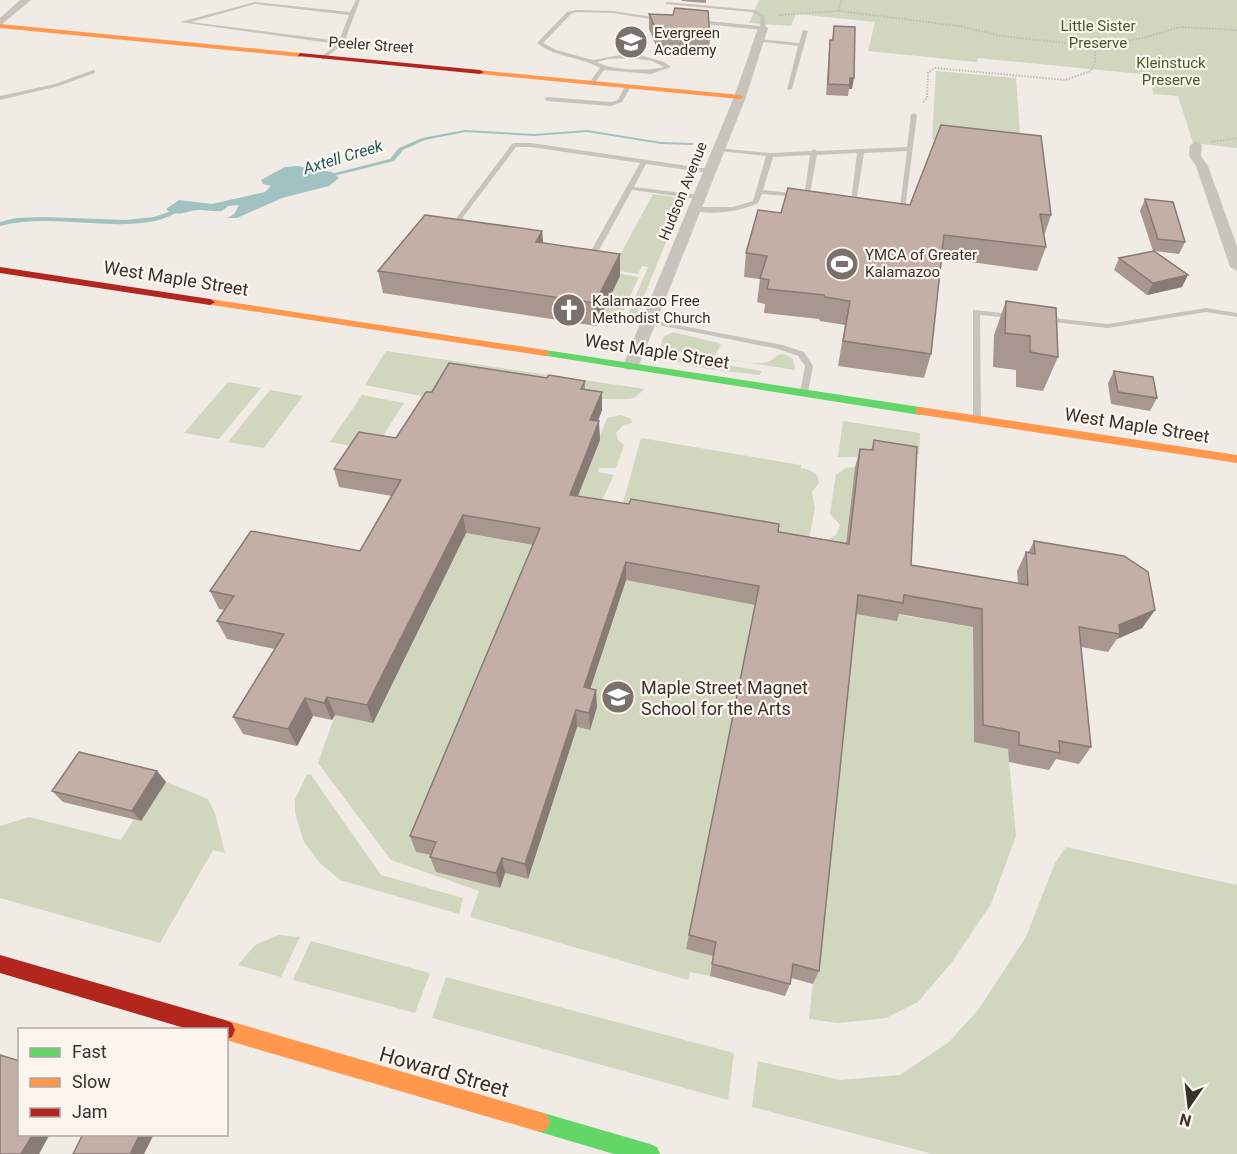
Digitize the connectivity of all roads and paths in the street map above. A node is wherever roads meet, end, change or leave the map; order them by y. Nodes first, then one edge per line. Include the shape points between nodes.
1 (26, 0) edge
2 (358, 0) edge
3 (842, 0) edge
4 (667, 3) dead end
5 (839, 11) junction
6 (352, 14) junction
7 (670, 20) edge
8 (693, 22) edge
9 (0, 24) edge
10 (764, 24) junction
11 (1237, 30) edge
12 (805, 31) dead end
13 (759, 41) junction
14 (341, 43) junction
15 (801, 45) junction
16 (1095, 46) junction
17 (323, 58) junction
18 (593, 62) junction
19 (603, 68) junction
20 (93, 72) dead end
21 (592, 83) junction
22 (628, 86) junction
23 (789, 89) dead end
24 (740, 97) junction
25 (0, 98) edge
26 (547, 99) dead end
27 (914, 115) joint
28 (1237, 138) edge
29 (1196, 145) joint
30 (718, 148) junction
31 (910, 149) junction
32 (861, 150) junction
33 (814, 151) junction
34 (770, 155) junction
35 (644, 161) junction
36 (709, 171) junction
37 (630, 188) junction
38 (758, 192) junction
39 (807, 197) junction
40 (818, 198) edge
41 (842, 201) edge
42 (854, 202) junction
43 (696, 203) junction
44 (863, 204) edge
45 (883, 206) edge
46 (1230, 227) edge
47 (469, 237) edge
48 (573, 249) edge
49 (1237, 267) edge
50 (0, 270) edge
51 (1237, 315) edge
52 (1020, 317) edge
53 (1031, 318) edge
54 (649, 321) junction
55 (631, 365) junction
56 (804, 392) junction
57 (976, 419) junction
58 (1237, 459) edge
59 (0, 964) edge
60 (219, 1028) edge
61 (228, 1031) edge
62 (650, 1154) edge

1 - 9 street
2 - 6 lane
3 - 5 path
4 - 10 lane via 744,9 760,14
5 - 10 path via 789,13
5 - 16 path
6 - 14 lane
6 - 14 lane via 255,3 183,22
7 - 18 lane via 584,10 569,13 540,39 543,46
8 - 10 lane
9 - 17 street, Peeler Street
10 - 13 street, Hudson Avenue
11 - 16 path via 1180,27
12 - 15 lane
13 - 15 lane
13 - 24 street, Hudson Avenue
14 - 17 lane
15 - 23 lane
16 - 27 path via 1091,71 1065,80 936,68 928,73 927,98
17 - 21 street, Peeler Street
18 - 19 lane
18 - 19 lane via 616,56 653,60 668,67 651,72
19 - 21 lane
20 - 25 lane
21 - 22 street, Peeler Street
22 - 24 street, Peeler Street
22 - 26 lane via 620,101 611,104
24 - 30 street, Hudson Avenue
27 - 31 lane
28 - 29 path
29 - 46 street via 1194,156
30 - 34 lane
30 - 36 street, Hudson Avenue
31 - 32 lane
31 - 45 lane via 903,208
32 - 33 lane
32 - 42 lane
33 - 34 lane
33 - 39 lane
34 - 38 lane
35 - 36 lane
35 - 37 lane
35 - 47 lane via 514,145 460,217 462,230
36 - 43 street, Hudson Avenue
37 - 43 lane
37 - 48 lane via 594,252
38 - 39 lane
38 - 43 lane via 756,202 743,209
39 - 40 lane
41 - 42 lane
42 - 44 lane
43 - 54 street, Hudson Avenue
46 - 49 street
50 - 55 street, West Maple Street
51 - 53 lane via 1206,310 1108,326
52 - 57 lane via 976,312
54 - 55 street, Hudson Avenue
54 - 56 lane via 801,354 809,366
55 - 56 street, West Maple Street
56 - 57 street, West Maple Street
57 - 58 street, West Maple Street
59 - 60 street, Howard Street
61 - 62 street, Howard Street

